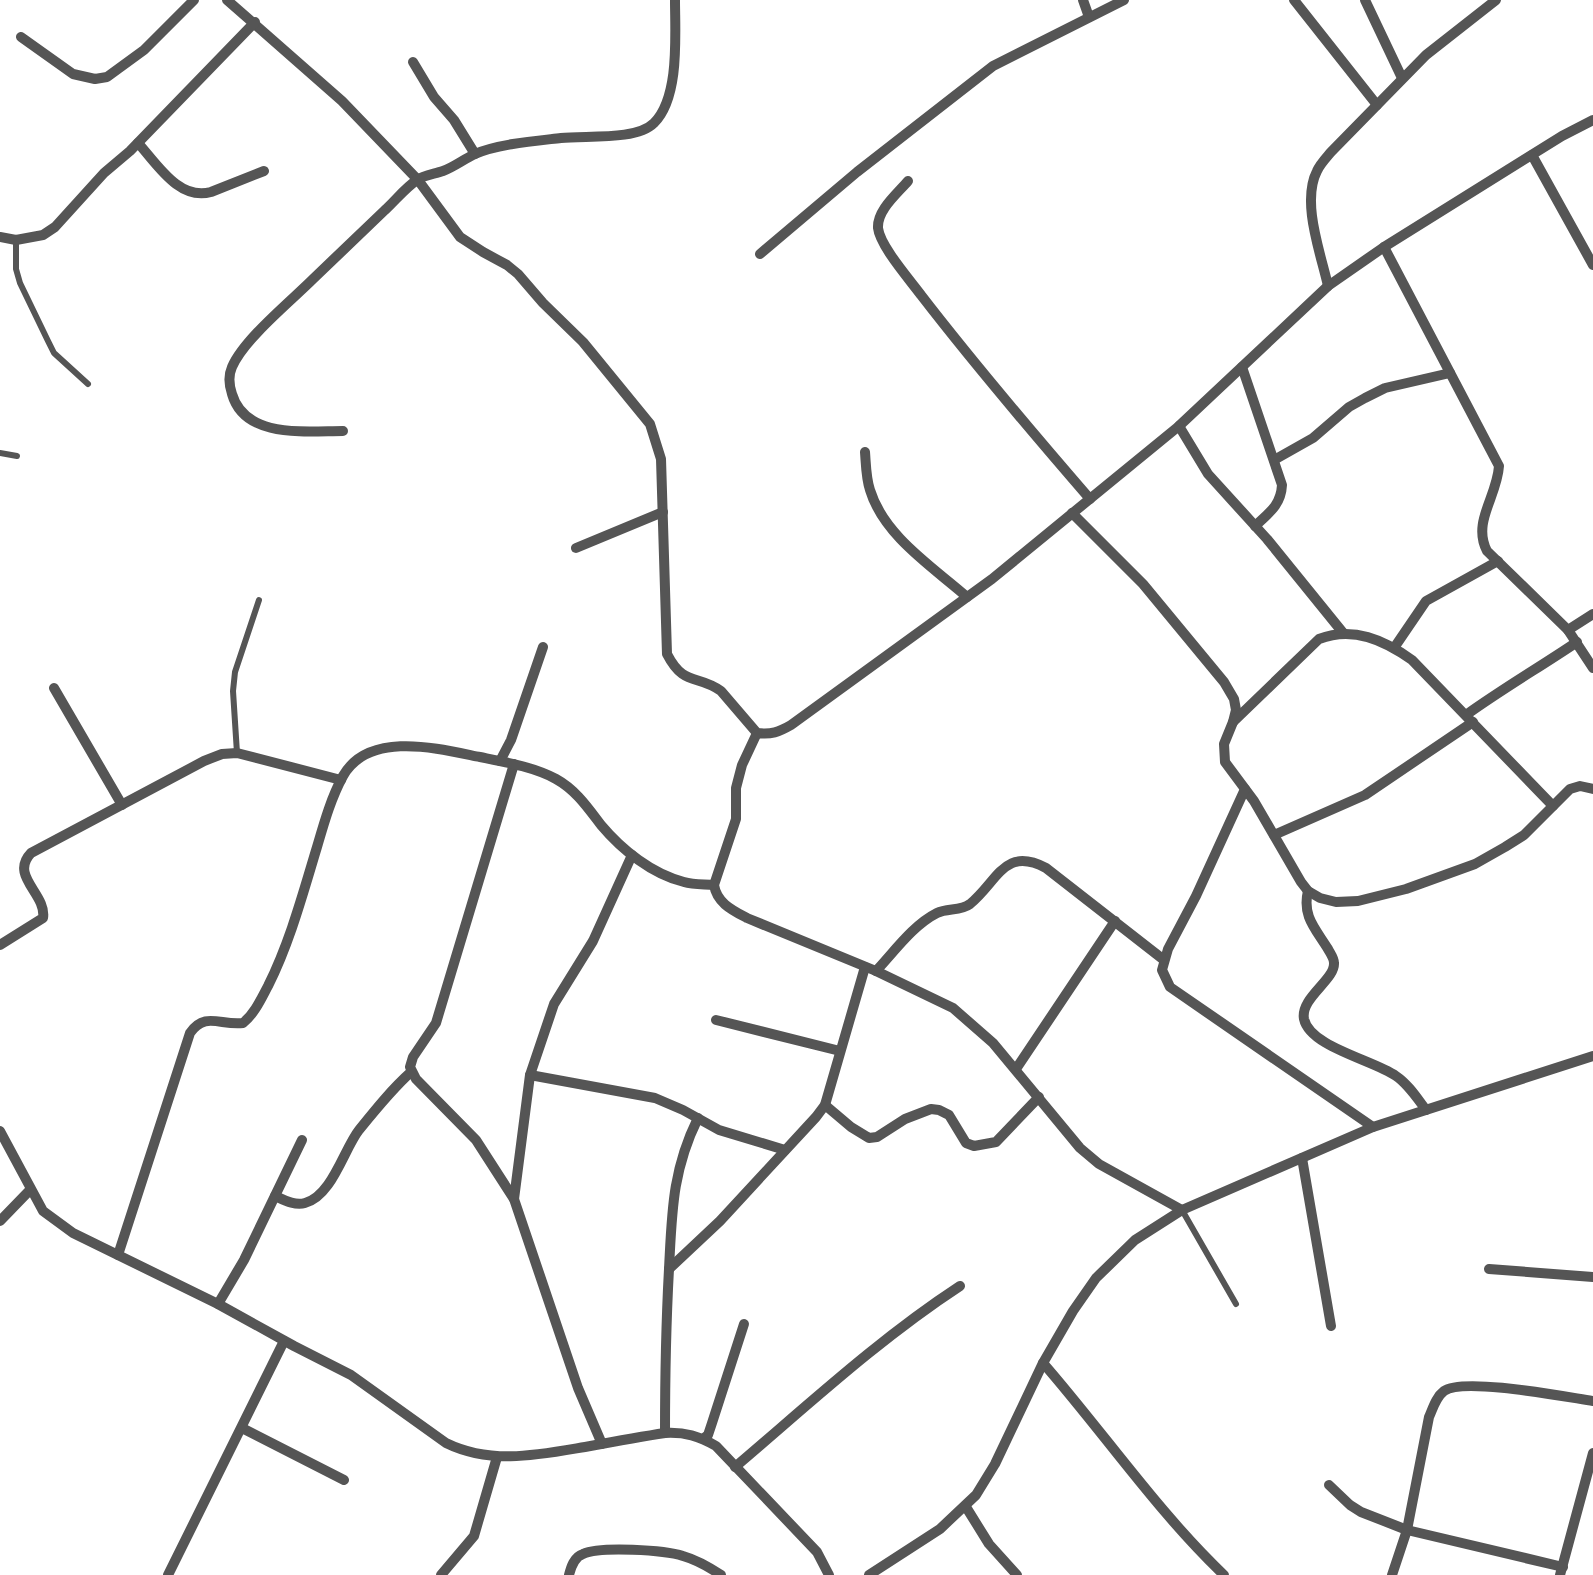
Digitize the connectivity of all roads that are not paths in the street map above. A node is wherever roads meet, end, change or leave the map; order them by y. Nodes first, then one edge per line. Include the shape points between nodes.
1 (194, 0) edge
2 (227, 0) edge
3 (675, 0) edge
4 (1124, 0) edge
5 (1294, 0) edge
6 (1496, 0) edge
7 (1369, 1) edge
8 (1084, 2) edge
9 (1090, 17) junction
10 (255, 22) junction
11 (21, 37) dead end
12 (414, 62) dead end
13 (1402, 78) junction
14 (1376, 104) junction
15 (1593, 120) edge
16 (138, 143) junction
17 (475, 154) junction
18 (1532, 155) junction
19 (264, 171) dead end
20 (418, 180) junction
21 (908, 181) dead end
22 (0, 237) edge
23 (16, 240) junction
24 (1384, 247) junction
25 (760, 254) dead end
26 (1593, 266) edge
27 (1328, 286) junction
28 (1242, 367) junction
29 (1450, 373) junction
30 (88, 384) dead end
31 (1179, 426) junction
32 (343, 432) dead end
33 (865, 452) dead end
34 (0, 453) edge
35 (17, 456) dead end
36 (1274, 460) junction
37 (1090, 499) junction
38 (663, 512) junction
39 (1072, 513) junction
40 (1255, 526) junction
41 (576, 548) dead end
42 (1498, 561) junction
43 (967, 597) junction
44 (259, 600) dead end
45 (1593, 614) edge
46 (1568, 630) junction
47 (1344, 634) junction
48 (1577, 642) junction
49 (543, 647) dead end
50 (1394, 648) junction
51 (1593, 668) edge
52 (54, 688) dead end
53 (1470, 719) junction
54 (1233, 722) junction
55 (757, 733) junction
56 (237, 753) junction
57 (500, 761) junction
58 (514, 764) junction
59 (341, 780) junction
60 (1245, 789) junction
61 (1593, 790) edge
62 (122, 805) junction
63 (1553, 806) junction
64 (1274, 835) junction
65 (632, 855) junction
66 (714, 885) junction
67 (1308, 891) junction
68 (1114, 921) junction
69 (0, 944) edge
70 (1164, 960) junction
71 (864, 967) junction
72 (876, 971) junction
73 (716, 1020) dead end
74 (840, 1051) junction
75 (1593, 1056) edge
76 (1016, 1069) junction
77 (411, 1072) junction
78 (530, 1075) junction
79 (1039, 1097) junction
80 (825, 1104) junction
81 (1426, 1110) junction
82 (698, 1118) junction
83 (1373, 1127) junction
84 (0, 1131) edge
85 (302, 1140) dead end
86 (785, 1150) junction
87 (1302, 1158) junction
88 (30, 1190) junction
89 (275, 1196) junction
90 (514, 1199) junction
91 (1182, 1210) junction
92 (0, 1221) edge
93 (118, 1255) junction
94 (1489, 1269) dead end
95 (669, 1270) junction
96 (1593, 1277) edge
97 (960, 1286) dead end
98 (218, 1304) junction
99 (1236, 1304) dead end
100 (744, 1324) dead end
101 (1331, 1326) dead end
102 (284, 1341) junction
103 (1043, 1363) junction
104 (1593, 1400) edge
105 (242, 1428) junction
106 (665, 1433) junction
107 (704, 1439) junction
108 (602, 1444) junction
109 (1593, 1453) edge
110 (497, 1457) junction
111 (735, 1467) junction
112 (344, 1480) dead end
113 (1329, 1485) dead end
114 (966, 1507) junction
115 (1407, 1530) junction
116 (1561, 1571) edge
117 (168, 1575) edge
118 (441, 1575) edge
119 (569, 1575) edge
120 (721, 1575) edge
121 (829, 1575) edge
122 (869, 1575) edge
123 (1017, 1575) edge
124 (1224, 1575) edge
125 (1392, 1575) edge

1 - 11 street via 144,50 107,77 94,79 73,74
2 - 10 street
3 - 17 street via 671,80 666,103 654,123 628,134 562,138
4 - 9 street
5 - 14 street
6 - 13 street
7 - 13 street
8 - 9 street
9 - 25 street via 993,66 887,147
10 - 16 street
10 - 20 street via 342,101
12 - 17 street via 434,97 454,120
13 - 14 street
14 - 27 street via 1331,152 1314,176 1311,204
15 - 18 street
16 - 19 street via 171,179 191,192 211,192
16 - 23 street via 104,173 55,227 43,236
17 - 20 street via 444,171
18 - 24 street
18 - 26 street
20 - 32 street via 257,335 232,367 229,386 233,399 247,418 257,424 269,428
20 - 38 street via 460,237 507,264 583,342 650,424 660,459
21 - 37 street via 879,219 878,230 884,243 987,380
22 - 23 street
23 - 30 lane via 16,269 20,283 43,333 54,353
24 - 27 street
24 - 29 street
27 - 28 street
28 - 31 street
28 - 36 street
29 - 36 street via 1385,388 1364,398 1313,438
29 - 42 street via 1498,466 1498,480 1481,530 1481,540
31 - 37 street
31 - 40 street via 1208,474
33 - 43 street via 870,490 886,522
34 - 35 lane
36 - 40 street via 1282,485 1282,497
37 - 39 street
38 - 41 street
38 - 55 street via 667,654 683,676 721,691
39 - 43 street
39 - 54 street via 1143,584 1224,682 1234,699
40 - 47 street
42 - 46 street
42 - 50 street via 1426,601
43 - 55 street via 791,725 768,734
44 - 56 lane via 235,672
45 - 46 street
46 - 48 street
47 - 50 street via 1376,640
47 - 54 street via 1335,633 1319,639
48 - 51 street
48 - 53 street via 1512,682
49 - 57 street via 511,740
50 - 53 street via 1412,660
52 - 62 street
53 - 63 street
53 - 64 street via 1364,796
54 - 60 street via 1226,734 1223,753 1225,762
55 - 66 street via 742,765 736,788 736,819
56 - 59 street
56 - 62 street via 222,754 204,761
57 - 58 street
57 - 59 street via 441,748 386,748 356,761
58 - 65 street via 556,779 572,790 611,837
58 - 77 street via 436,1023 413,1057
59 - 93 street via 278,965 256,1009 243,1023 204,1020 196,1024 190,1033
60 - 64 street
60 - 70 street
61 - 63 street via 1580,786 1570,789
62 - 69 street via 25,859 24,874 42,903 43,918
63 - 67 street via 1524,836 1490,856 1406,889 1358,901 1336,902
64 - 67 street
65 - 66 street via 665,875 685,882
65 - 78 street via 593,941 558,994
66 - 71 street via 716,896 747,918
67 - 81 street via 1306,914 1334,964 1305,1008 1308,1028 1331,1046 1396,1076
68 - 70 street
68 - 72 street via 1046,868 1032,861 1013,862 968,906 945,909 924,921
68 - 76 street
70 - 83 street via 1162,970 1170,987
71 - 72 street
71 - 74 street
72 - 76 street via 953,1008 993,1043
73 - 74 street
74 - 80 street
75 - 81 street
76 - 79 street
77 - 89 street via 393,1088 358,1131 344,1160 321,1192 304,1203 296,1204
77 - 90 street via 476,1140
78 - 82 street via 655,1098
78 - 90 street
79 - 80 street via 996,1142 974,1146 966,1143 949,1115 939,1110 922,1112 893,1125 877,1137 869,1138
79 - 91 street via 1064,1130 1099,1164
80 - 86 street
81 - 83 street
82 - 86 street via 720,1130
82 - 95 street via 685,1144 677,1172
83 - 87 street
84 - 88 street
85 - 89 street
86 - 95 street via 720,1221
87 - 91 street
87 - 101 street
88 - 92 street
88 - 93 street via 43,1212 56,1223
89 - 98 street
90 - 108 street via 578,1388
91 - 99 lane
91 - 103 street via 1135,1240 1096,1278
93 - 98 street
94 - 96 street
95 - 106 street via 664,1344
97 - 111 street via 851,1366
98 - 102 street
100 - 107 street
102 - 105 street
102 - 110 street via 351,1375 446,1443 461,1450
103 - 114 street via 986,1480
103 - 124 street via 1187,1539
104 - 115 street via 1469,1385 1445,1390 1429,1417
105 - 112 street
105 - 117 street
106 - 107 street via 682,1432
106 - 108 street
107 - 111 street via 716,1446
108 - 110 street via 527,1457
109 - 116 street
110 - 118 street via 474,1536
111 - 121 street via 817,1552
113 - 115 street via 1362,1512
114 - 122 street via 940,1529
114 - 123 street via 989,1544
115 - 116 street
115 - 125 street
119 - 120 street via 574,1561 582,1554 602,1549 681,1555

